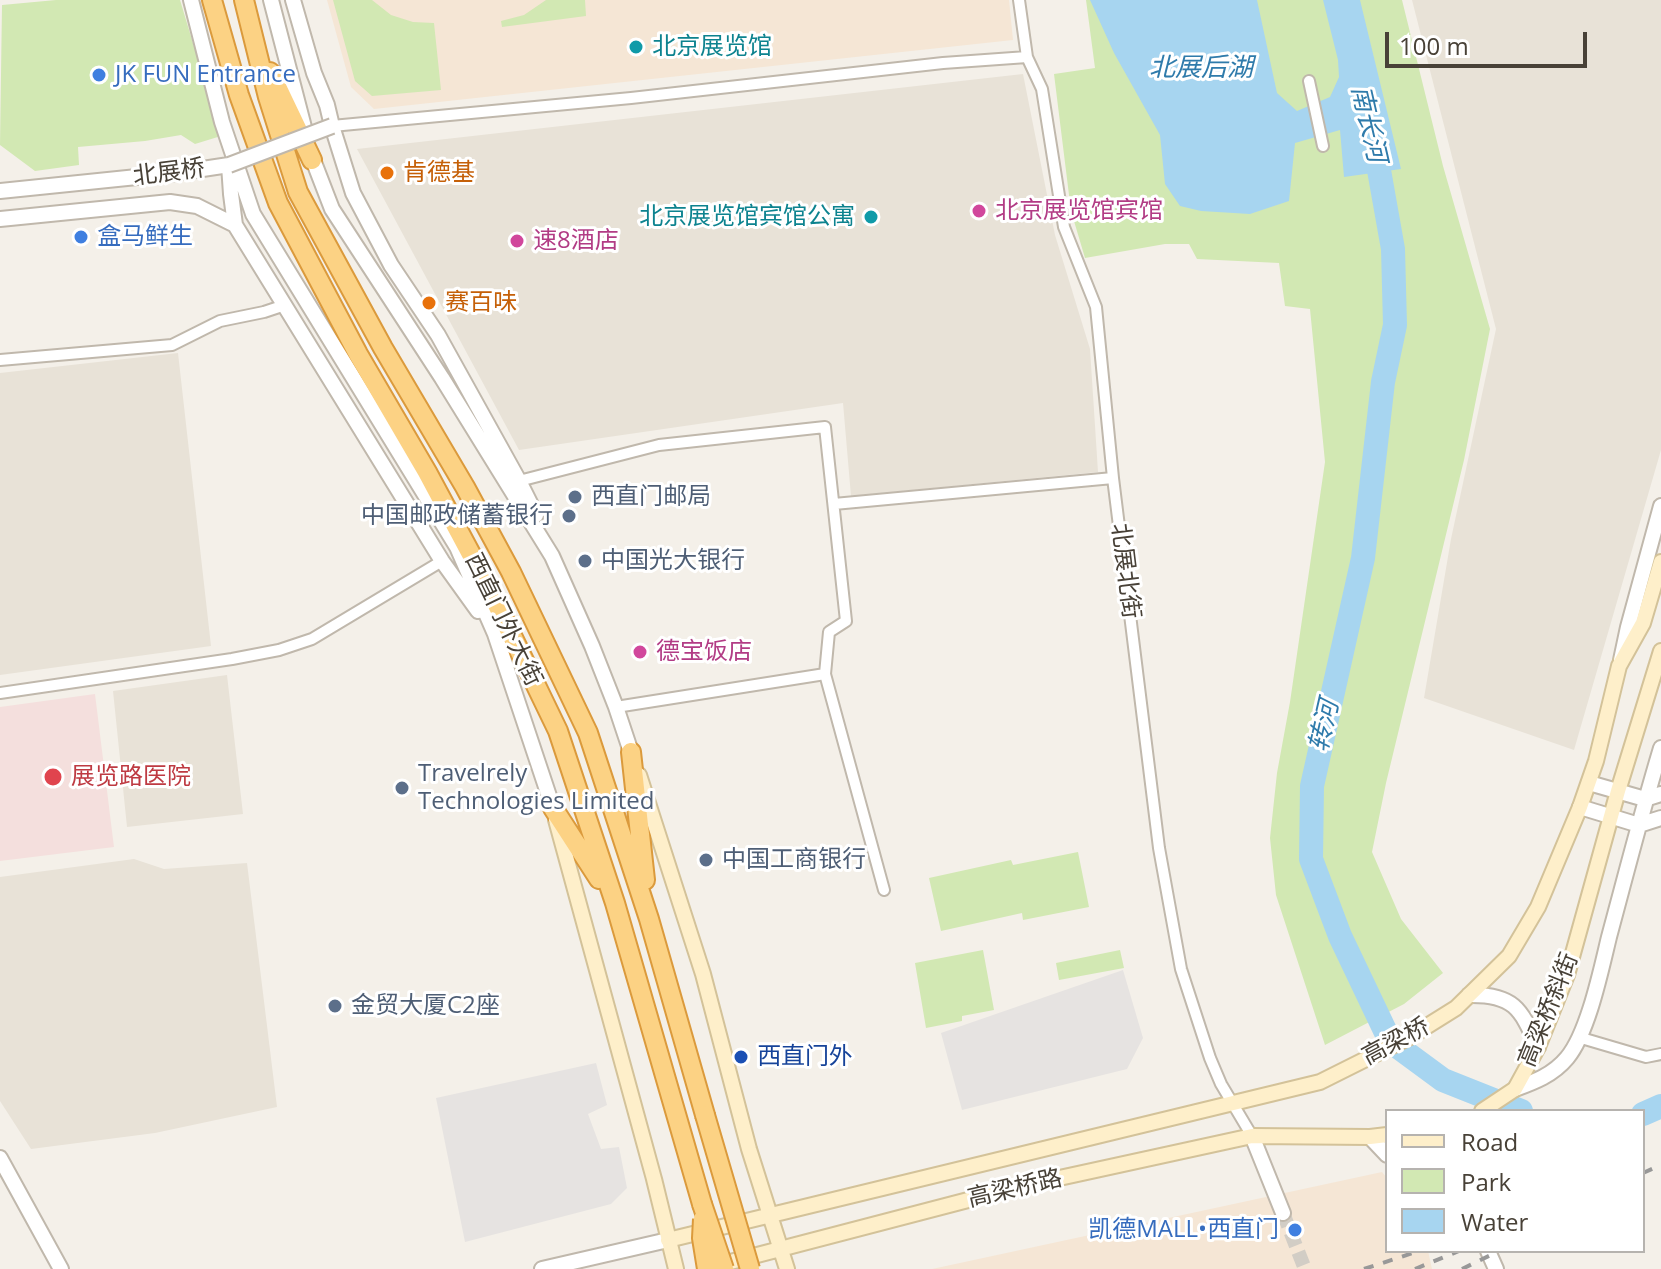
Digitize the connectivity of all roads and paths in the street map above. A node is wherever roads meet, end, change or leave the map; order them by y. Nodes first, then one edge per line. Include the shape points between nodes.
1 (191, 0) edge
2 (212, 0) edge
3 (244, 0) edge
4 (271, 0) edge
5 (293, 0) edge
6 (1019, 0) edge
7 (251, 31) junction
8 (1027, 57) junction
9 (1309, 81) dead end
10 (332, 126) junction
11 (1323, 146) dead end
12 (312, 160) junction
13 (229, 165) junction
14 (0, 191) edge
15 (0, 219) edge
16 (235, 225) junction
17 (285, 305) junction
18 (0, 360) edge
19 (1113, 478) junction
20 (519, 481) junction
21 (834, 504) junction
22 (1661, 506) edge
23 (552, 556) junction
24 (442, 561) junction
25 (1661, 562) edge
26 (495, 634) junction
27 (1661, 651) edge
28 (1619, 666) junction
29 (825, 674) junction
30 (0, 693) edge
31 (616, 707) junction
32 (1661, 748) edge
33 (631, 752) junction
34 (1589, 783) junction
35 (1618, 791) junction
36 (1661, 794) edge
37 (1645, 799) junction
38 (1580, 807) junction
39 (553, 808) junction
40 (1611, 817) junction
41 (1661, 818) edge
42 (1639, 825) junction
43 (884, 890) dead end
44 (615, 903) junction
45 (649, 919) junction
46 (1469, 995) junction
47 (1578, 1037) junction
48 (1538, 1047) junction
49 (1661, 1054) edge
50 (1515, 1089) junction
51 (1231, 1103) junction
52 (1485, 1109) edge
53 (1385, 1135) edge
54 (1252, 1136) junction
55 (1370, 1137) junction
56 (1385, 1153) edge
57 (0, 1158) edge
58 (702, 1204) junction
59 (1283, 1213) tunnel mouth
60 (769, 1215) junction
61 (668, 1240) junction
62 (780, 1248) junction
63 (61, 1269) edge
64 (542, 1269) edge
65 (676, 1269) edge
66 (705, 1269) edge
67 (724, 1269) edge
68 (750, 1269) edge
69 (787, 1269) edge

1 - 26 street, 西直门外大街 via 222,122 253,214 457,547
2 - 44 highway, 西直门外大街 via 278,203 434,484 552,718
3 - 7 highway, 西直门外大街
4 - 12 street
5 - 10 street
6 - 8 street, 北展北街
7 - 12 highway
7 - 45 highway, 西直门外大街 via 298,192 511,572 588,733
8 - 10 street
8 - 19 street, 北展北街 via 1042,89 1064,227 1096,307
9 - 11 street
10 - 13 street, 北展桥, bridge
10 - 20 street via 353,193
12 - 23 street via 332,209
13 - 14 street, 北展桥
13 - 16 street, 西直门外大街
15 - 16 street via 170,202 197,206
16 - 17 street, 西直门外大街
17 - 18 street via 220,321 172,345
17 - 24 street, 西直门外大街
19 - 21 street
19 - 51 street, 北展北街 via 1159,848 1181,969
20 - 21 street via 659,445 825,427
20 - 23 street
21 - 29 street via 846,621 829,632
22 - 28 street
23 - 31 street
24 - 26 street, 西直门外大街
24 - 30 street via 312,639 279,650
25 - 28 main road via 1643,623
26 - 39 street, 西直门外大街
27 - 35 main road, 高梁桥斜街
28 - 34 main road
29 - 31 street
29 - 43 street
31 - 33 street
32 - 37 street, 高梁桥斜街
33 - 45 highway
33 - 60 main road via 703,974
34 - 35 street
34 - 38 main road
35 - 37 street
35 - 40 main road, 高梁桥斜街
36 - 37 street
37 - 42 street, 高梁桥斜街
38 - 40 street
38 - 46 main road via 1524,931 1509,956
39 - 44 highway
39 - 61 main road, 西直门外大街
40 - 42 street
40 - 48 main road, 高梁桥斜街 via 1567,975
41 - 42 street
42 - 47 street, 高梁桥斜街 via 1594,997
44 - 58 highway, 西直门外大街
45 - 68 highway, 西直门外大街, bridge
46 - 48 street via 1508,1001 1520,1011
46 - 51 main road, 高梁桥 via 1408,1038 1320,1082
47 - 49 street via 1646,1057
47 - 50 street, 高梁桥斜街 via 1567,1058 1545,1077
48 - 50 main road, 高梁桥斜街
50 - 52 main road
51 - 54 street, 北展北街
51 - 60 main road, 高梁桥路
53 - 55 main road
54 - 55 main road
54 - 59 street
54 - 62 main road, 高梁桥路 via 1018,1187
55 - 56 street
57 - 63 street
58 - 66 highway, bridge
58 - 67 highway, 西直门外大街, bridge
60 - 61 main road, 高梁桥路
60 - 62 main road
61 - 64 street
61 - 65 main road, 西直门外大街
62 - 66 main road, 高梁桥路
62 - 69 main road

